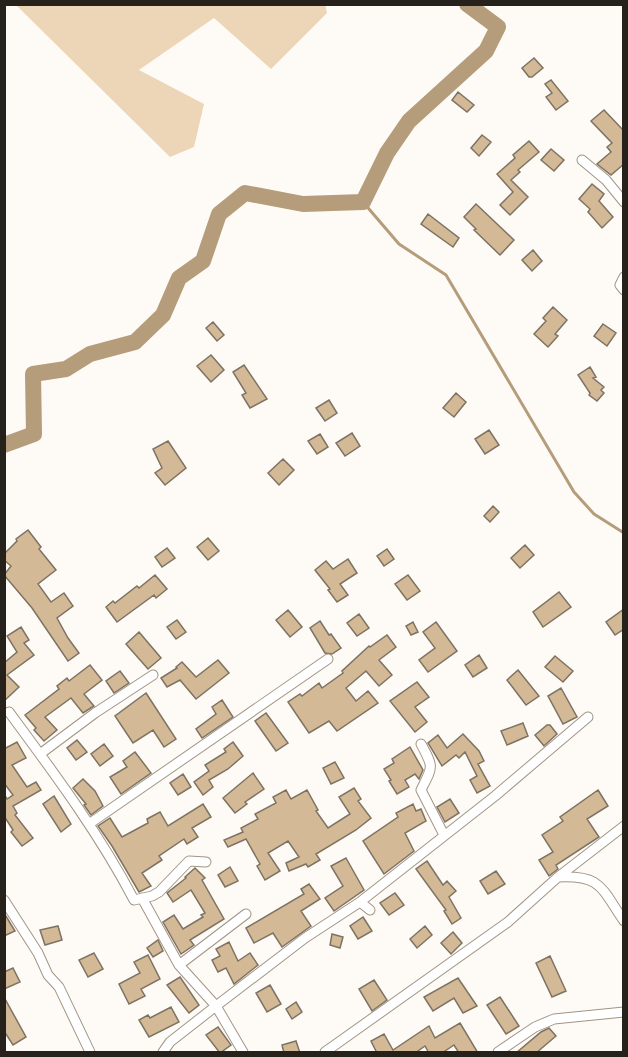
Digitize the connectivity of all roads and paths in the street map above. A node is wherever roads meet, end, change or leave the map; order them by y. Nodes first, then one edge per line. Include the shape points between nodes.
1 (582, 160) dead end
2 (624, 202) edge
3 (624, 278) edge
4 (624, 290) edge
5 (328, 659) dead end
6 (153, 675) dead end
7 (9, 712) dead end
8 (588, 717) dead end
9 (420, 744) dead end
10 (40, 754) junction
11 (89, 824) junction
12 (624, 826) edge
13 (444, 835) junction
14 (206, 862) dead end
15 (558, 877) junction
16 (142, 898) junction
17 (360, 902) junction
18 (5, 903) edge
19 (370, 910) dead end
20 (246, 914) dead end
21 (624, 921) edge
22 (179, 965) junction
23 (216, 1006) junction
24 (624, 1012) edge
25 (327, 1052) edge
26 (90, 1053) edge
27 (163, 1053) edge
28 (243, 1053) edge
29 (498, 1053) edge

1 - 2 street
3 - 4 street via 620,285
5 - 11 street
6 - 10 street
7 - 10 street
8 - 13 street
9 - 13 street via 432,768 421,790
10 - 11 street
11 - 16 street via 134,900
12 - 15 street
13 - 17 street
14 - 16 street via 189,861 159,892
15 - 21 street via 586,878 599,885
15 - 25 street via 508,922
16 - 22 street
17 - 19 street
17 - 23 street via 304,938
18 - 26 street via 59,987
20 - 22 street
22 - 23 street
23 - 27 street via 170,1041
23 - 28 street
24 - 29 street via 554,1019 535,1027

